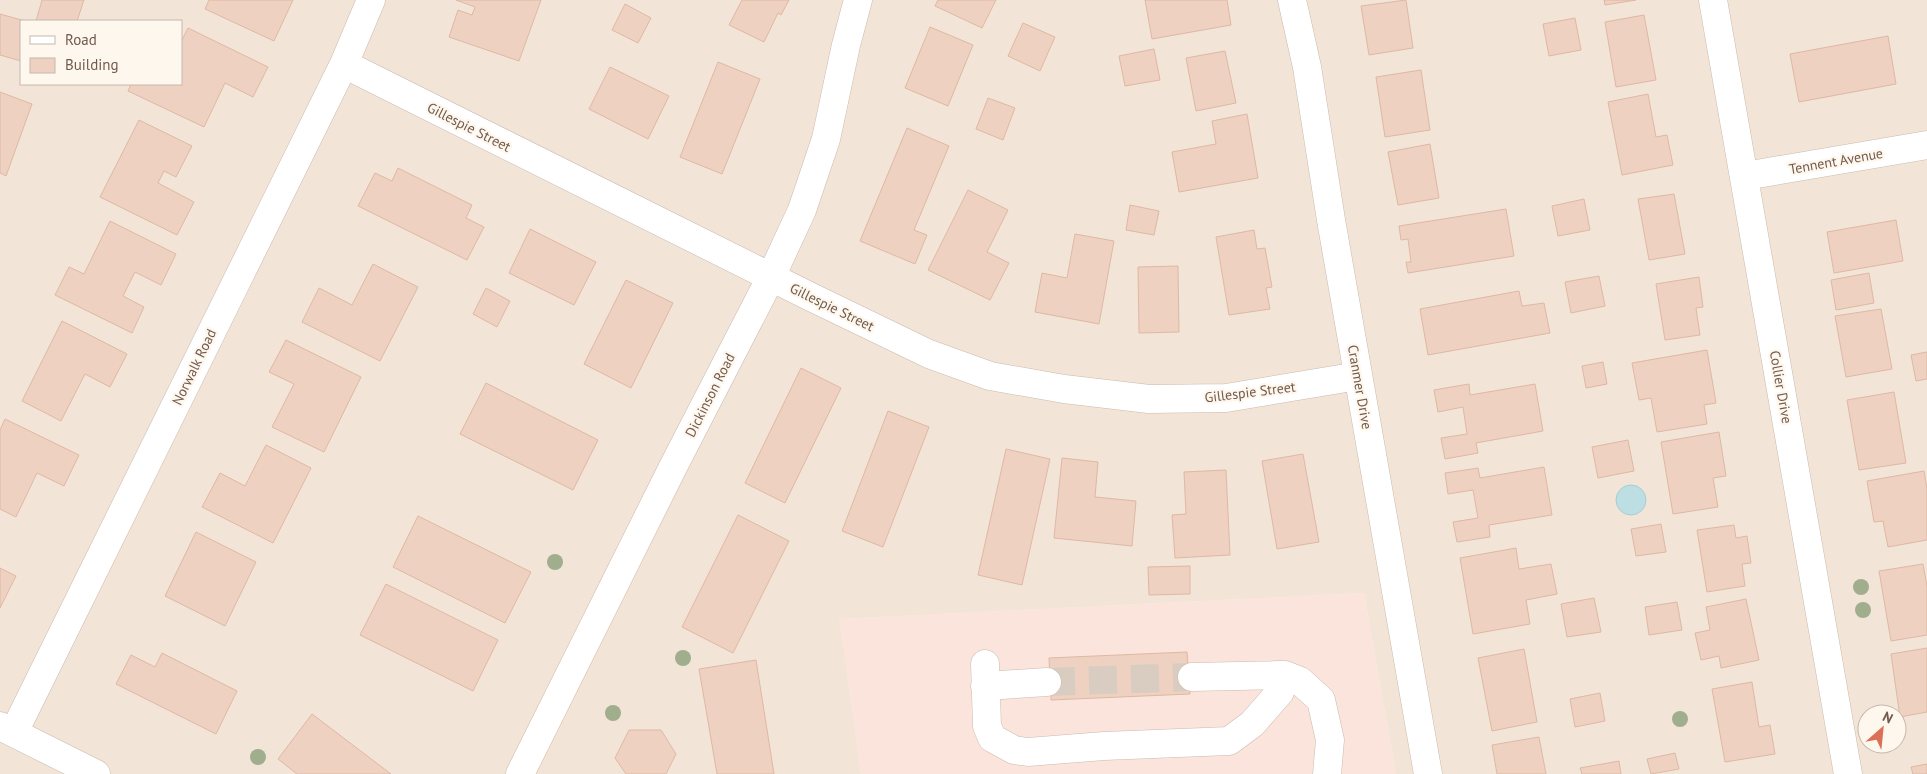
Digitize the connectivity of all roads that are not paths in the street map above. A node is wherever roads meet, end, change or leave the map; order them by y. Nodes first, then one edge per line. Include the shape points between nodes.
1 (371, 0) edge
2 (858, 0) edge
3 (1292, 0) edge
4 (1713, 0) edge
5 (344, 64) junction
6 (1927, 145) edge
7 (1745, 176) junction
8 (771, 277) junction
9 (1358, 376) junction
10 (1192, 677) tunnel mouth
11 (1290, 678) junction
12 (1047, 682) tunnel mouth
13 (7, 729) edge
14 (96, 774) edge
15 (520, 774) edge
16 (1326, 774) edge
17 (1428, 774) edge
18 (1848, 774) edge

1 - 5 street, Norwalk Road
2 - 8 street, Dickinson Road via 826,139 802,210
3 - 9 street, Cranmer Drive via 1307,67
4 - 7 street, Collier Drive
5 - 8 street, Gillespie Street
5 - 13 street, Norwalk Road
6 - 7 street, Tennent Avenue
7 - 18 street, Collier Drive
8 - 9 street, Gillespie Street via 929,354 990,376 1064,389 1149,399 1226,398
8 - 15 street, Dickinson Road
9 - 17 street, Cranmer Drive
10 - 11 street
11 - 12 street via 1252,724 1229,741 1105,752 1028,752 1014,750 992,738 987,726 985,675
11 - 16 street
13 - 14 street

